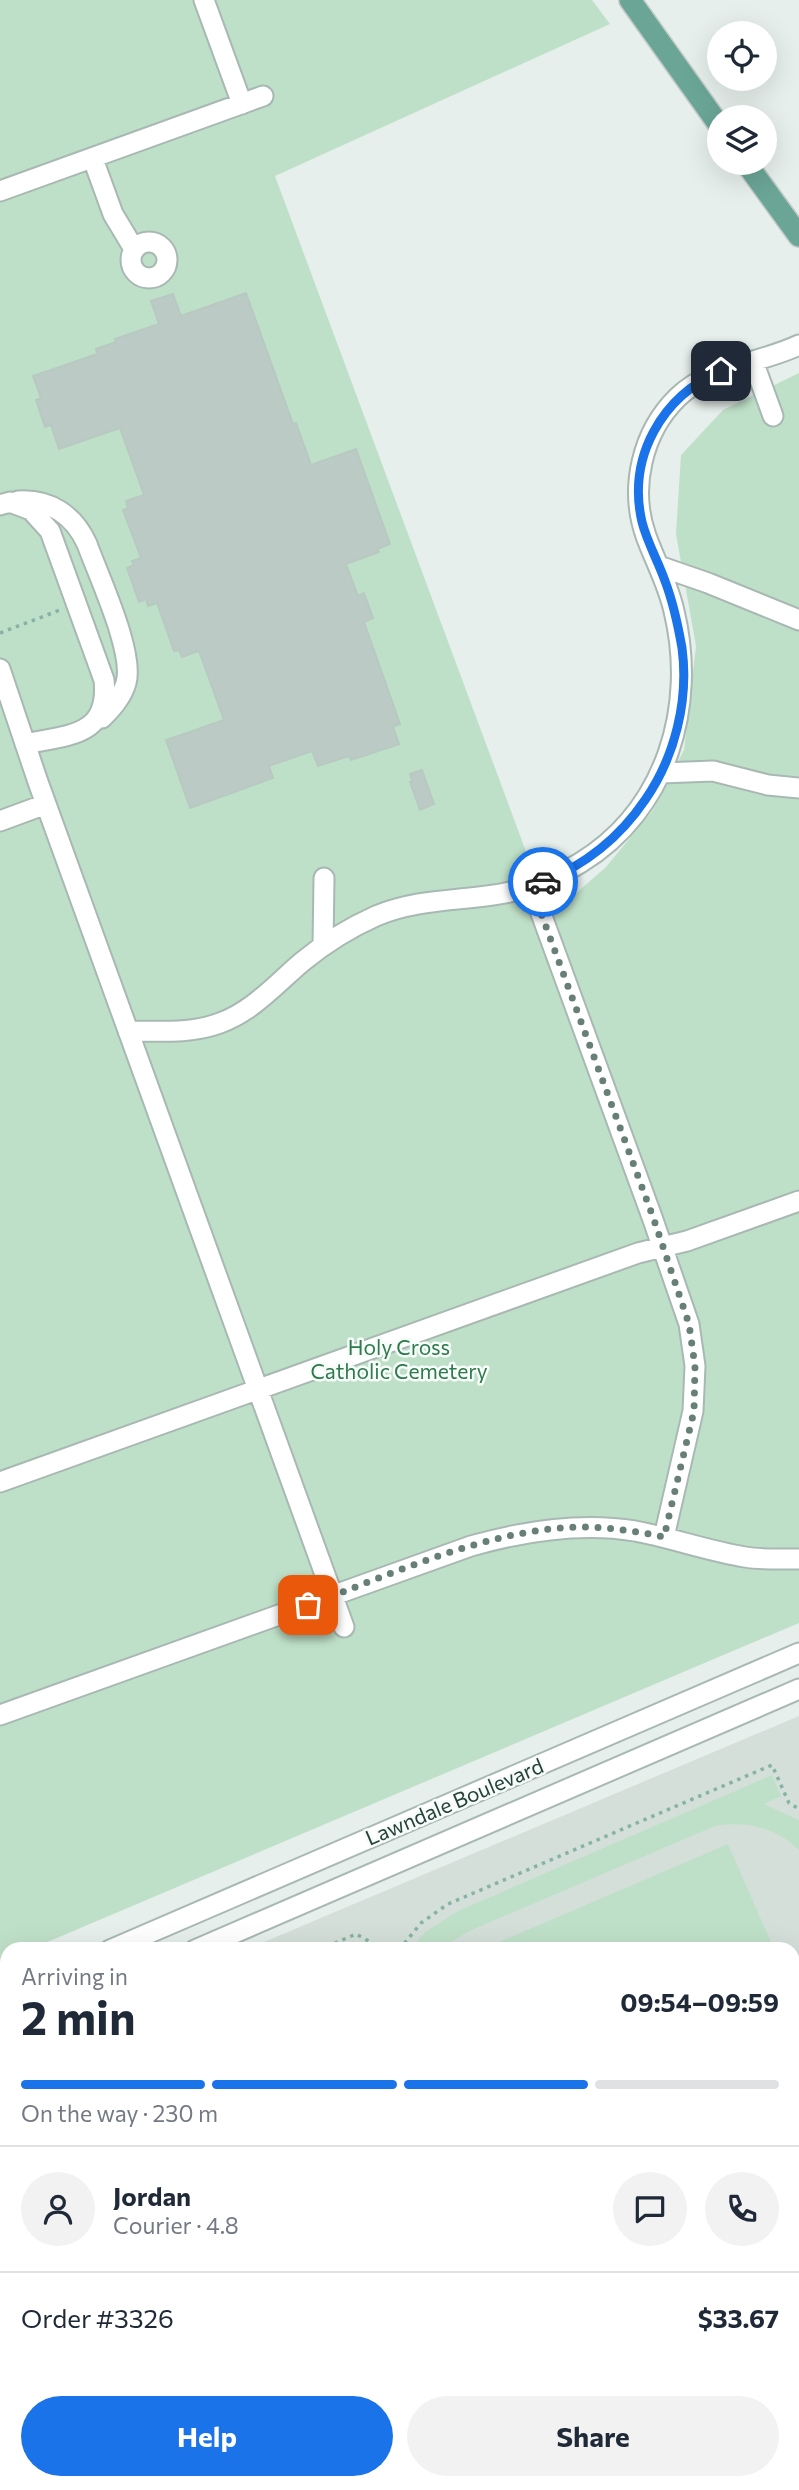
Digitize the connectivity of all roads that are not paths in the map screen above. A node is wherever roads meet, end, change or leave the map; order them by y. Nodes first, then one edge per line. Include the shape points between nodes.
1 (204, 0) edge
2 (630, 0) edge
3 (263, 96) dead end
4 (242, 104) junction
5 (707, 108) edge
6 (93, 159) junction
7 (755, 175) edge
8 (1, 187) edge
9 (799, 236) edge
10 (134, 249) dead end
11 (799, 345) edge
12 (753, 361) junction
13 (773, 416) dead end
14 (5, 503) edge
15 (659, 566) junction
16 (799, 620) edge
17 (0, 669) edge
18 (90, 727) junction
19 (25, 744) junction
20 (662, 773) junction
21 (799, 788) edge
22 (46, 804) junction
23 (0, 821) edge
24 (324, 878) dead end
25 (531, 886) junction
26 (323, 946) junction
27 (128, 1031) junction
28 (799, 1202) edge
29 (663, 1247) junction
30 (258, 1389) junction
31 (0, 1482) edge
32 (664, 1537) junction
33 (799, 1559) edge
34 (333, 1595) junction
35 (345, 1627) dead end
36 (799, 1653) edge
37 (799, 1689) edge
38 (0, 1715) edge
39 (129, 1942) edge
40 (214, 1942) edge

1 - 4 street
2 - 5 main road
3 - 4 street
4 - 6 street
6 - 8 street
6 - 10 street via 113,214
7 - 9 main road
11 - 12 street
12 - 13 street
12 - 15 street via 690,387 668,408 647,443 639,502 645,534
14 - 18 street via 31,510 50,531 104,680 104,700
14 - 18 street via 50,505 72,519 86,544 124,645 128,669 127,683 113,708
15 - 16 street
15 - 20 street via 675,613 683,664 679,717
17 - 19 street
18 - 19 street
19 - 22 street
20 - 21 street via 713,771
20 - 25 street via 641,806 605,845 579,864
22 - 23 street
22 - 27 street
24 - 26 street
25 - 26 street via 410,905 364,921
25 - 29 street
26 - 27 street via 261,1000 226,1021 189,1030
27 - 30 street
28 - 29 street
29 - 30 street
29 - 32 street via 689,1324 695,1366 694,1411
30 - 31 street
30 - 34 street
32 - 33 street via 747,1557
32 - 34 street via 606,1528 521,1533
34 - 35 street
34 - 38 street
36 - 39 street, Lawndale Boulevard
37 - 40 street, Lawndale Boulevard

